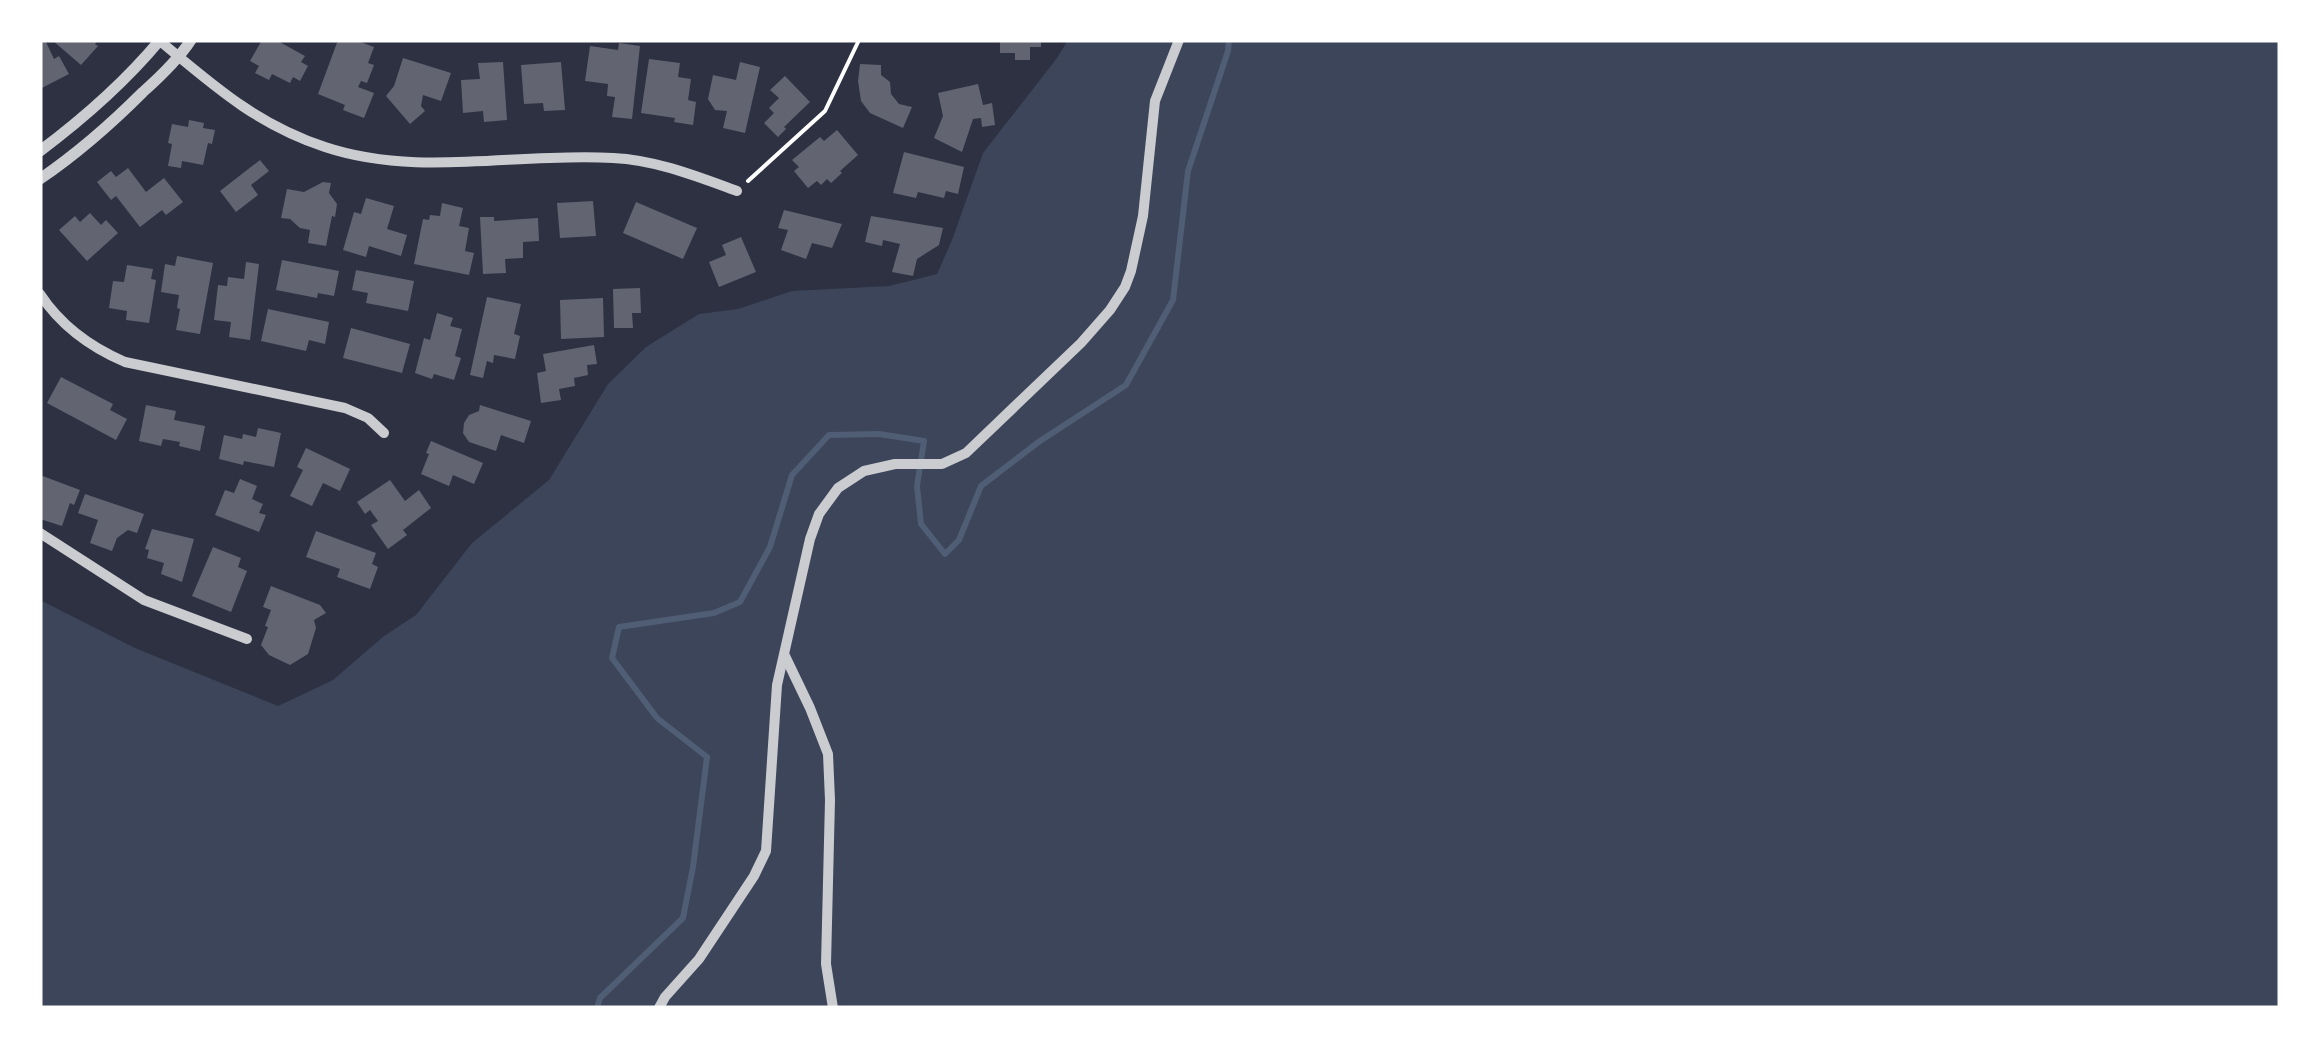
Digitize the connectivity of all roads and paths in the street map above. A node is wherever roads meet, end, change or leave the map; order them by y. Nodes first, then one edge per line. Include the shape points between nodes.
1 (192, 40) edge
2 (859, 40) edge
3 (1179, 40) edge
4 (160, 41) edge
5 (179, 58) junction
6 (40, 151) edge
7 (40, 178) edge
8 (737, 191) joint
9 (40, 294) edge
10 (384, 433) dead end
11 (40, 532) edge
12 (247, 639) dead end
13 (784, 655) junction
14 (659, 1008) edge
15 (833, 1008) edge

1 - 5 street
2 - 8 path via 825,111
3 - 13 street via 1155,101 1140,230 1119,298 959,458 864,471 825,504 810,539
4 - 5 street
4 - 6 street
5 - 7 street via 102,132
5 - 8 street via 252,114 327,148 420,162 612,158 662,164
9 - 10 street via 74,333 125,362 346,408
11 - 12 street via 144,600
13 - 14 street via 766,851
13 - 15 street via 828,754 826,964

